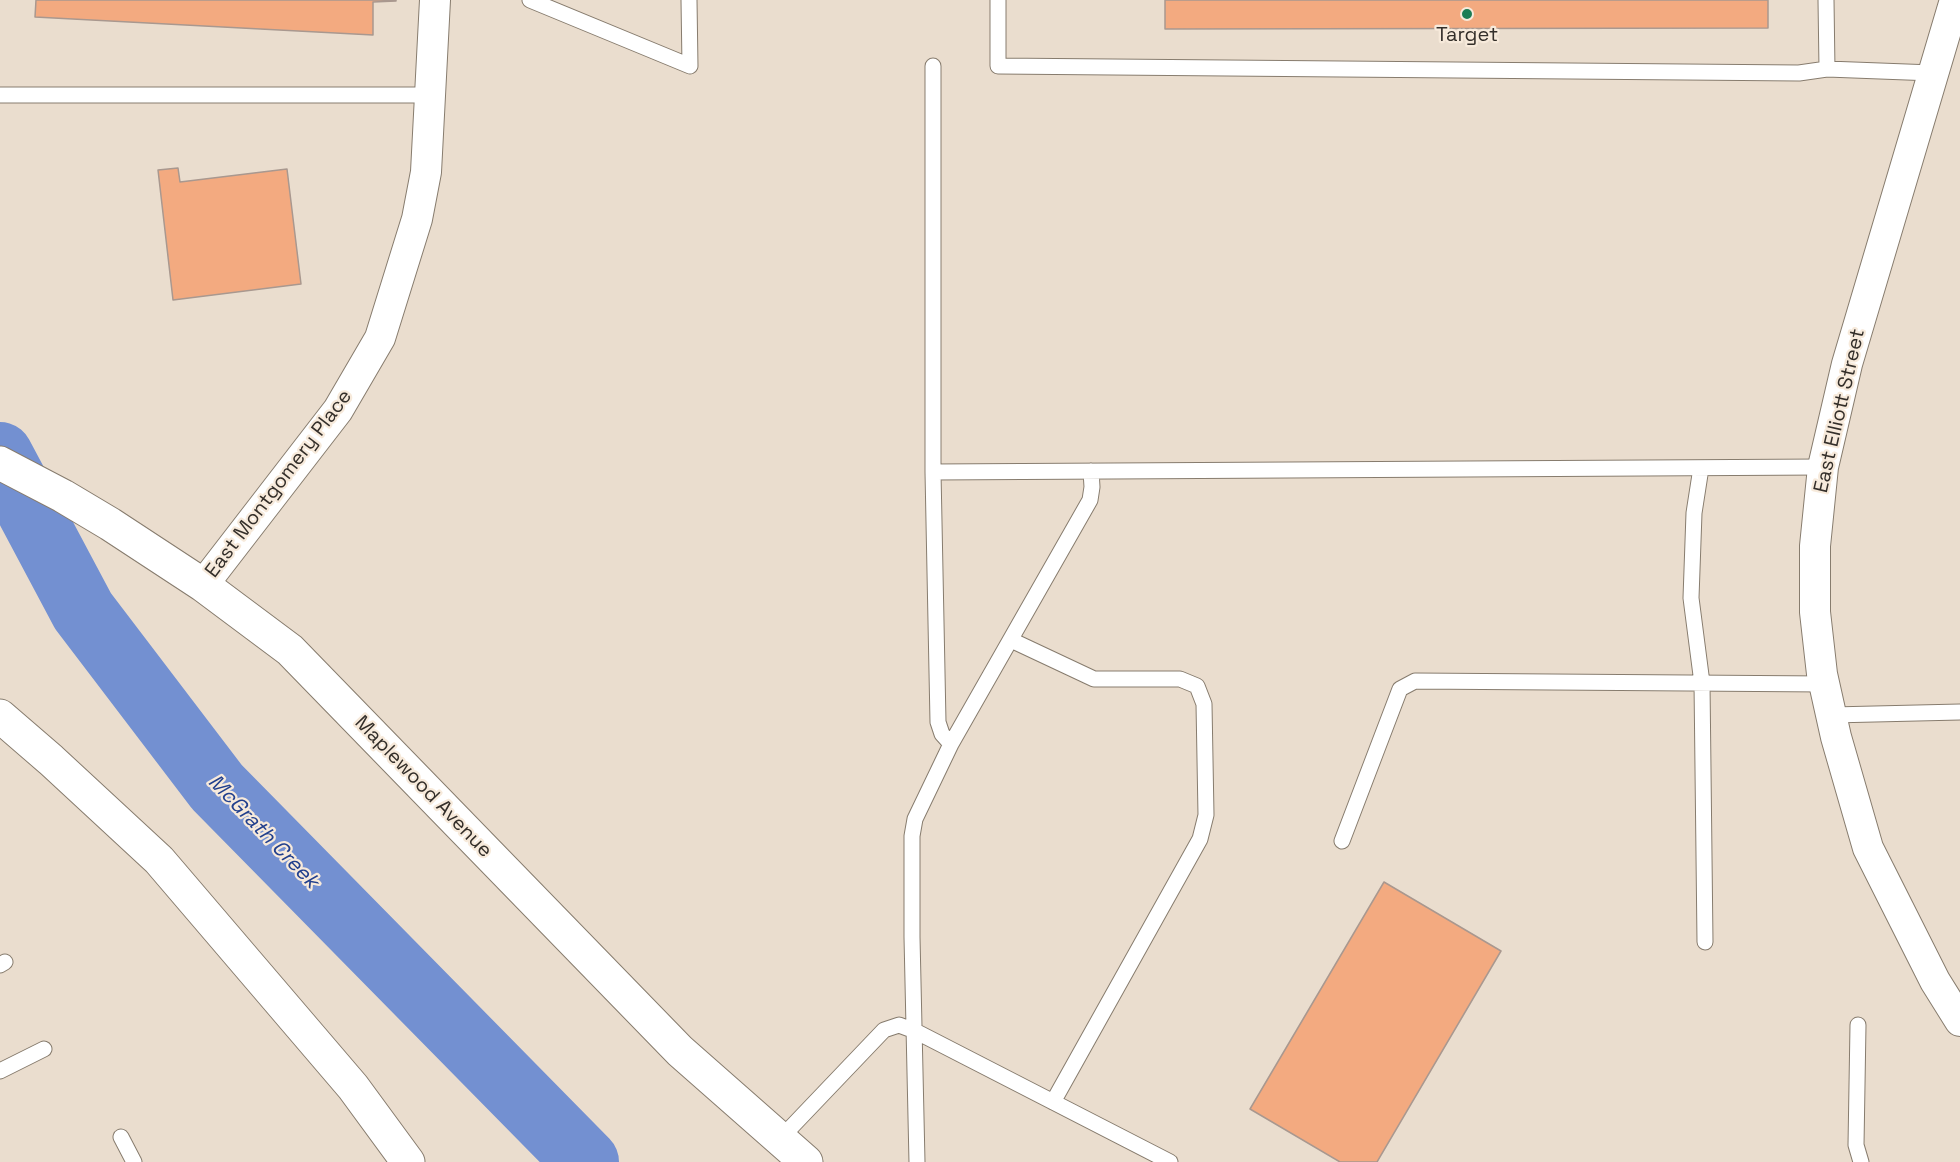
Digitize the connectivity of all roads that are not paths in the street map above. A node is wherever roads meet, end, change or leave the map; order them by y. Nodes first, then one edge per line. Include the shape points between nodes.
1 (435, 0) edge
2 (530, 0) edge
3 (689, 0) edge
4 (998, 0) edge
5 (1826, 0) edge
6 (1955, 0) edge
7 (933, 66) dead end
8 (1827, 69) junction
9 (1933, 73) junction
10 (0, 96) edge
11 (431, 96) junction
12 (0, 463) edge
13 (1823, 467) junction
14 (1701, 468) junction
15 (1091, 471) junction
16 (933, 472) junction
17 (203, 585) junction
18 (1011, 640) junction
19 (1702, 683) junction
20 (1825, 684) junction
21 (1960, 712) edge
22 (1832, 715) junction
23 (0, 716) edge
24 (951, 744) junction
25 (1342, 841) dead end
26 (1705, 942) dead end
27 (1960, 1021) edge
28 (1858, 1025) dead end
29 (915, 1031) junction
30 (44, 1049) dead end
31 (0, 1071) edge
32 (1053, 1102) junction
33 (121, 1137) dead end
34 (780, 1139) junction
35 (134, 1162) edge
36 (408, 1162) edge
37 (806, 1162) edge
38 (917, 1162) edge
39 (1170, 1162) edge
40 (1861, 1162) edge

1 - 11 street, East Montgomery Place
2 - 3 lane via 690,66
4 - 8 lane via 998,66 1787,73
5 - 8 lane
6 - 9 street, East Elliott Street
7 - 16 lane
8 - 9 lane
9 - 13 street, East Elliott Street via 1847,364
10 - 11 lane
11 - 17 street, East Montgomery Place via 426,172 417,219 380,338 338,410
12 - 17 street, Maplewood Avenue via 110,524
13 - 14 lane
13 - 20 street, East Elliott Street via 1815,546 1815,612
14 - 15 lane
14 - 19 lane via 1694,513 1691,598
15 - 16 lane
15 - 18 lane via 1090,500
16 - 24 lane via 938,722
17 - 34 street, Maplewood Avenue via 290,650 680,1051
18 - 24 lane
18 - 32 lane via 1094,679 1180,679 1197,686 1204,704 1206,815 1200,839
19 - 20 lane
19 - 25 lane via 1415,681 1400,689
19 - 26 lane
20 - 22 street, East Elliott Street
21 - 22 lane
22 - 27 street, East Elliott Street via 1868,848 1935,981
23 - 36 street via 159,860 353,1087
24 - 29 lane via 915,819 912,836
28 - 40 lane via 1856,1145
29 - 32 lane
29 - 34 lane via 899,1025 884,1030
29 - 38 lane
30 - 31 lane
32 - 39 lane
33 - 35 lane
34 - 37 street, Maplewood Avenue

